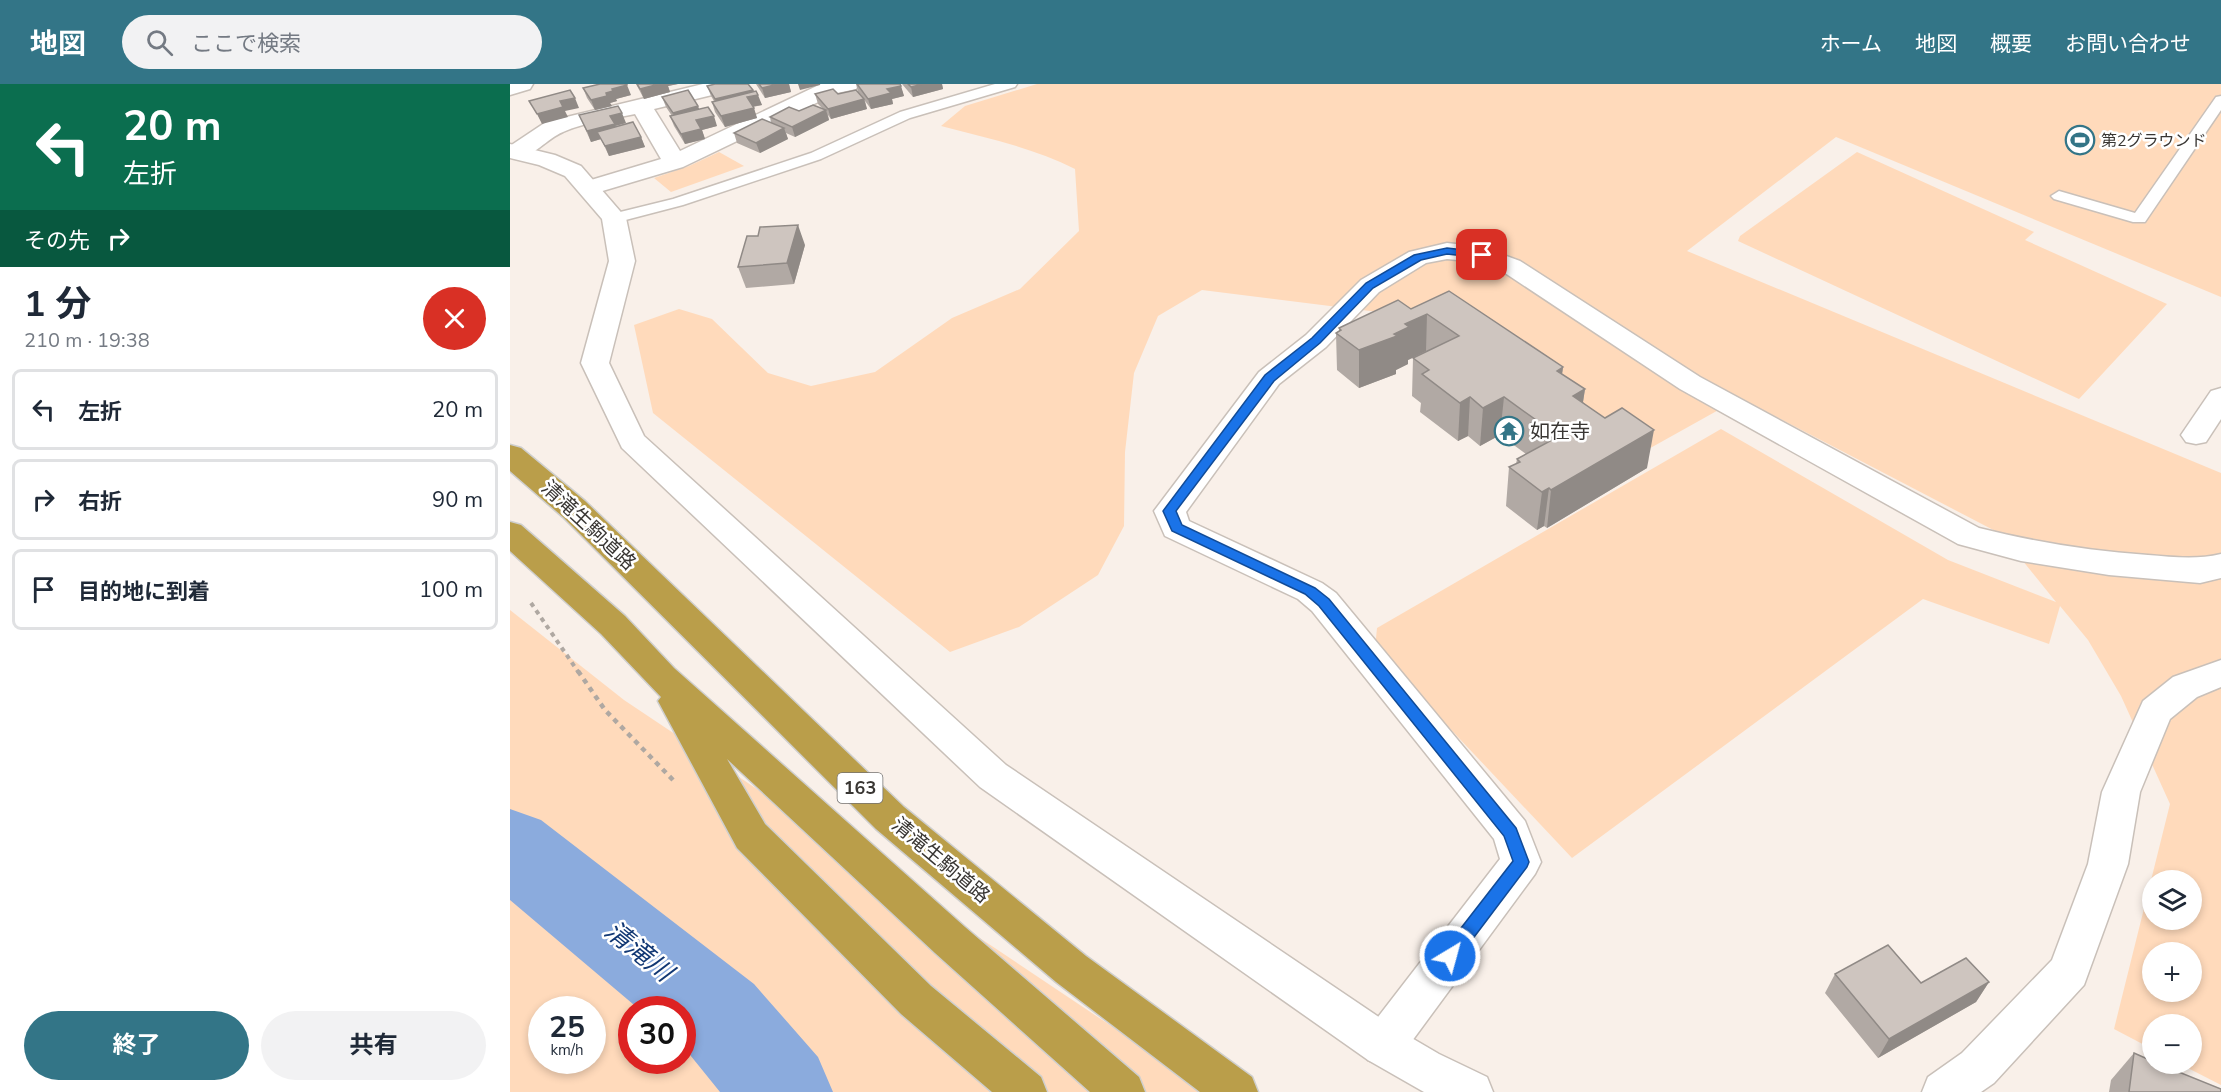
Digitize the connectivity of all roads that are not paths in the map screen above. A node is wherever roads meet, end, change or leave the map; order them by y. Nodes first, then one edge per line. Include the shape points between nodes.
1 (522, 84) edge
2 (729, 84) edge
3 (849, 84) edge
4 (1010, 84) edge
5 (510, 89) edge
6 (2221, 100) edge
7 (641, 105) junction
8 (514, 152) edge
9 (675, 162) junction
10 (589, 188) junction
11 (2059, 196) dead end
12 (614, 218) junction
13 (2221, 397) edge
14 (2196, 435) dead end
15 (510, 455) edge
16 (510, 533) edge
17 (2221, 566) edge
18 (2221, 673) edge
19 (662, 676) junction
20 (1383, 1045) junction
21 (1025, 1092) edge
22 (1123, 1092) edge
23 (1236, 1092) edge
24 (1471, 1092) edge
25 (1944, 1092) edge

1 - 5 street
2 - 7 street
3 - 9 street via 830,88
4 - 12 lane via 905,115 816,156 763,174
6 - 11 lane via 2139,219
7 - 8 street via 554,127
7 - 9 street
8 - 10 street via 573,171
9 - 10 street
10 - 12 street
12 - 20 street via 622,261 595,363 632,441 993,776
13 - 14 street
15 - 23 highway, 清滝生駒道路 / 163 via 582,517 890,818 1071,969
16 - 19 highway, 163 via 613,625
17 - 20 street via 2200,571 2109,564 2021,550 1969,536 1690,383 1511,266 1482,255 1447,251 1418,257 1370,286 1316,341 1269,378 1170,511 1176,528 1310,591 1324,602 1511,832 1521,862
18 - 25 street via 2185,687 2156,711 2121,792 2108,864 2069,972 1978,1068
19 - 21 highway via 751,836 916,1000
19 - 22 highway, 163 via 950,940
20 - 24 street

